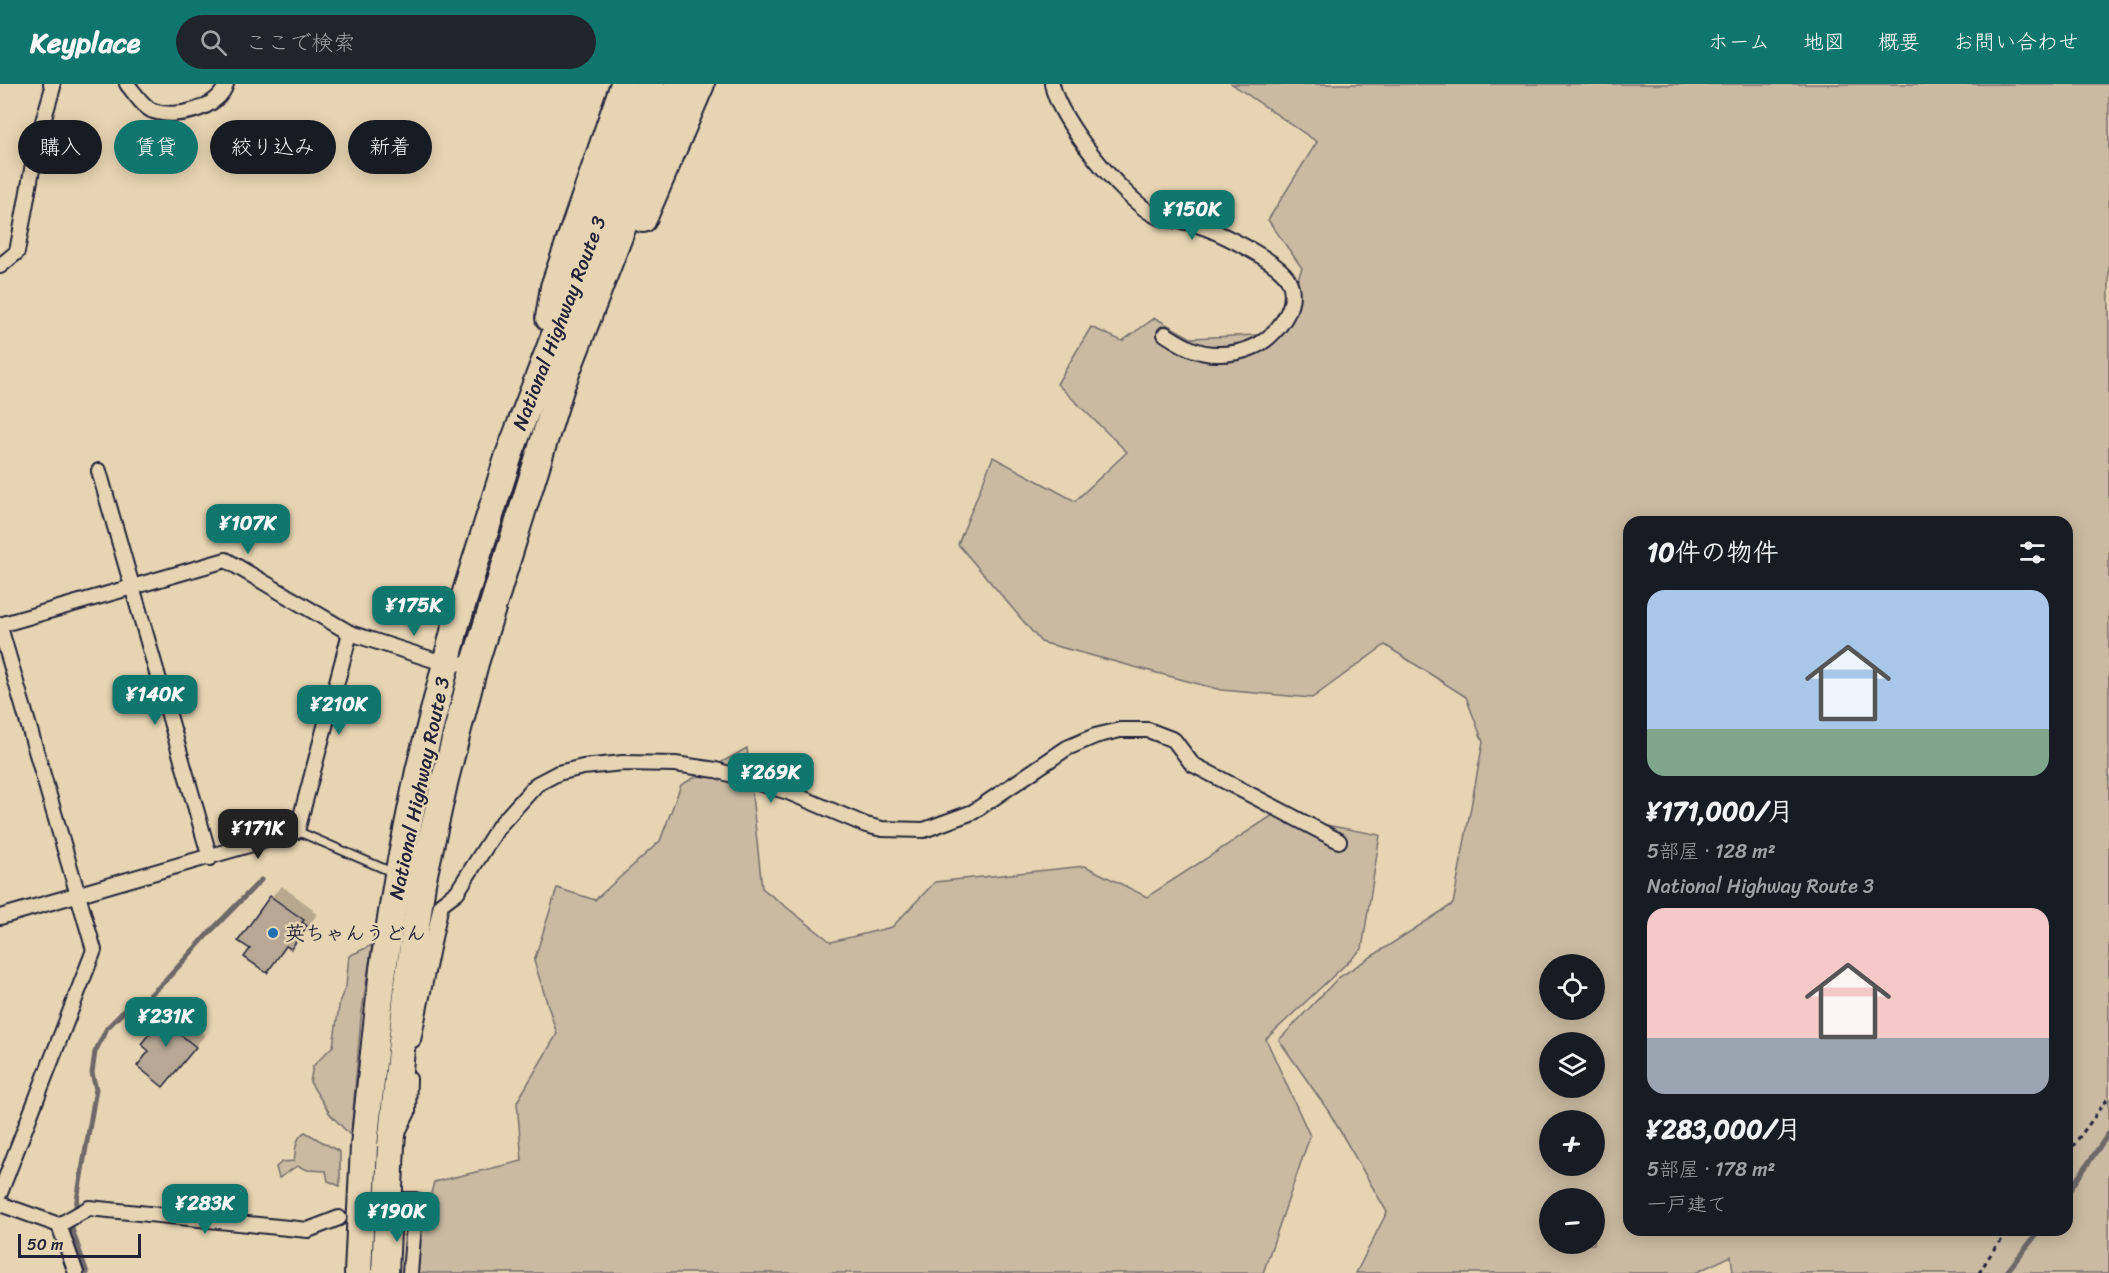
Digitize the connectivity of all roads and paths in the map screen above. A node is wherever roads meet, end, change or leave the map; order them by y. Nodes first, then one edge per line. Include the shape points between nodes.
1 (127, 84) edge
2 (226, 84) edge
3 (624, 84) edge
4 (651, 84) edge
5 (678, 84) edge
6 (701, 84) edge
7 (1052, 84) edge
8 (55, 85) edge
9 (0, 266) edge
10 (1165, 334) dead end
11 (550, 383) junction
12 (99, 471) dead end
13 (131, 586) junction
14 (0, 626) edge
15 (350, 633) junction
16 (446, 663) junction
17 (475, 663) junction
18 (297, 831) junction
19 (1339, 841) dead end
20 (210, 858) junction
21 (398, 875) junction
22 (79, 896) junction
23 (0, 917) edge
24 (2109, 1097) edge
25 (391, 1145) junction
26 (2073, 1146) edge
27 (0, 1193) edge
28 (404, 1200) dead end
29 (0, 1204) edge
30 (339, 1218) dead end
31 (59, 1225) junction
32 (2005, 1236) edge
33 (76, 1273) edge
34 (358, 1273) edge
35 (385, 1273) edge
36 (410, 1273) edge
37 (1979, 1273) edge

1 - 2 street via 151,111 173,115 213,101 224,92
3 - 11 highway via 554,287
4 - 11 highway, National Highway Route 3
5 - 11 highway, National Highway Route 3
6 - 11 highway via 626,259
7 - 10 street via 1060,107 1083,143 1139,204 1156,216 1210,231 1265,259 1287,279 1292,294 1282,322 1266,340 1252,348 1204,353
8 - 9 street via 37,142 17,252
11 - 16 highway, National Highway Route 3 via 509,455
11 - 17 highway, National Highway Route 3
12 - 13 street
13 - 14 street
13 - 15 street via 226,560
13 - 20 street
14 - 22 street
15 - 16 street
15 - 18 street
16 - 17 street
16 - 21 highway, National Highway Route 3
17 - 25 highway, National Highway Route 3 via 444,778 422,883
18 - 20 street
18 - 21 lane
19 - 25 street via 1192,764 1174,740 1148,730 1119,730 1066,748 973,812 924,830 866,825 788,792 716,770 624,763 558,773 537,784 513,808 457,892 441,904 410,1057 408,1112
20 - 22 street
21 - 34 highway, National Highway Route 3 via 371,1071
22 - 23 street
22 - 27 street via 94,950
24 - 26 path
25 - 35 highway, National Highway Route 3
28 - 36 street via 416,1200
29 - 31 street
30 - 31 street via 308,1230 89,1208
31 - 33 street
32 - 37 path

